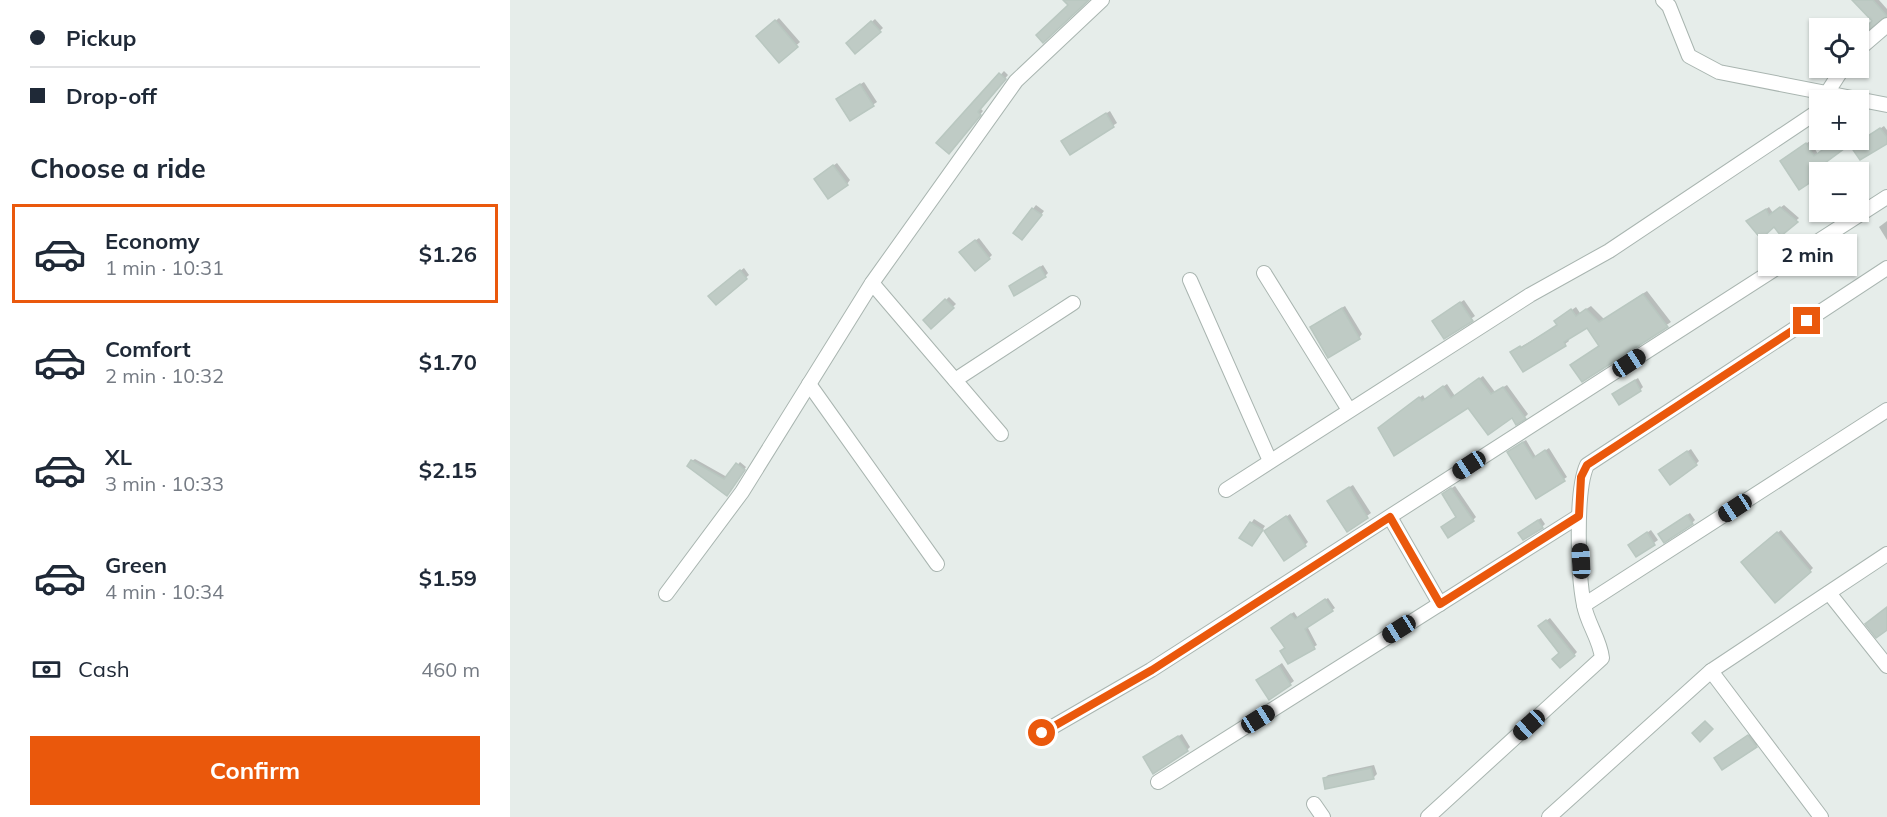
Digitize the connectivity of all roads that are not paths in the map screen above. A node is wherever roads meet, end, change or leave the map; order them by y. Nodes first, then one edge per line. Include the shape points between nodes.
1 (1102, 0) edge
2 (1669, 2) edge
3 (1887, 25) edge
4 (1869, 41) edge
5 (1809, 92) edge
6 (1869, 102) edge
7 (1887, 105) edge
8 (1809, 117) edge
9 (1887, 197) edge
10 (1887, 268) edge
11 (1264, 273) dead end
12 (1190, 280) dead end
13 (872, 283) junction
14 (1073, 303) dead end
15 (955, 380) junction
16 (809, 384) junction
17 (1349, 410) junction
18 (1887, 410) edge
19 (1001, 434) dead end
20 (1270, 461) junction
21 (1226, 490) dead end
22 (1579, 516) junction
23 (1390, 517) junction
24 (1887, 554) edge
25 (937, 564) dead end
26 (1829, 592) junction
27 (666, 594) dead end
28 (1440, 604) junction
29 (1584, 605) junction
30 (1887, 666) edge
31 (1711, 671) junction
32 (1042, 733) dead end
33 (1158, 783) dead end
34 (1314, 804) dead end
35 (1323, 817) edge
36 (1428, 817) edge
37 (1549, 817) edge
38 (1821, 817) edge

1 - 13 street via 1016,81
2 - 5 street via 1689,56 1719,72
3 - 4 street
6 - 7 street
8 - 17 street via 1610,251 1530,295
9 - 23 street
10 - 22 street via 1587,465 1581,477
11 - 17 street
12 - 20 street
13 - 15 street
13 - 16 street
14 - 15 street
15 - 19 street
16 - 25 street
16 - 27 street via 742,492
17 - 20 street
18 - 29 street
20 - 21 street
22 - 28 street
22 - 29 street
23 - 28 street
23 - 32 street via 1152,670
24 - 26 street
26 - 30 street
26 - 31 street
28 - 33 street
29 - 36 street via 1602,658
31 - 37 street
31 - 38 street
34 - 35 street

